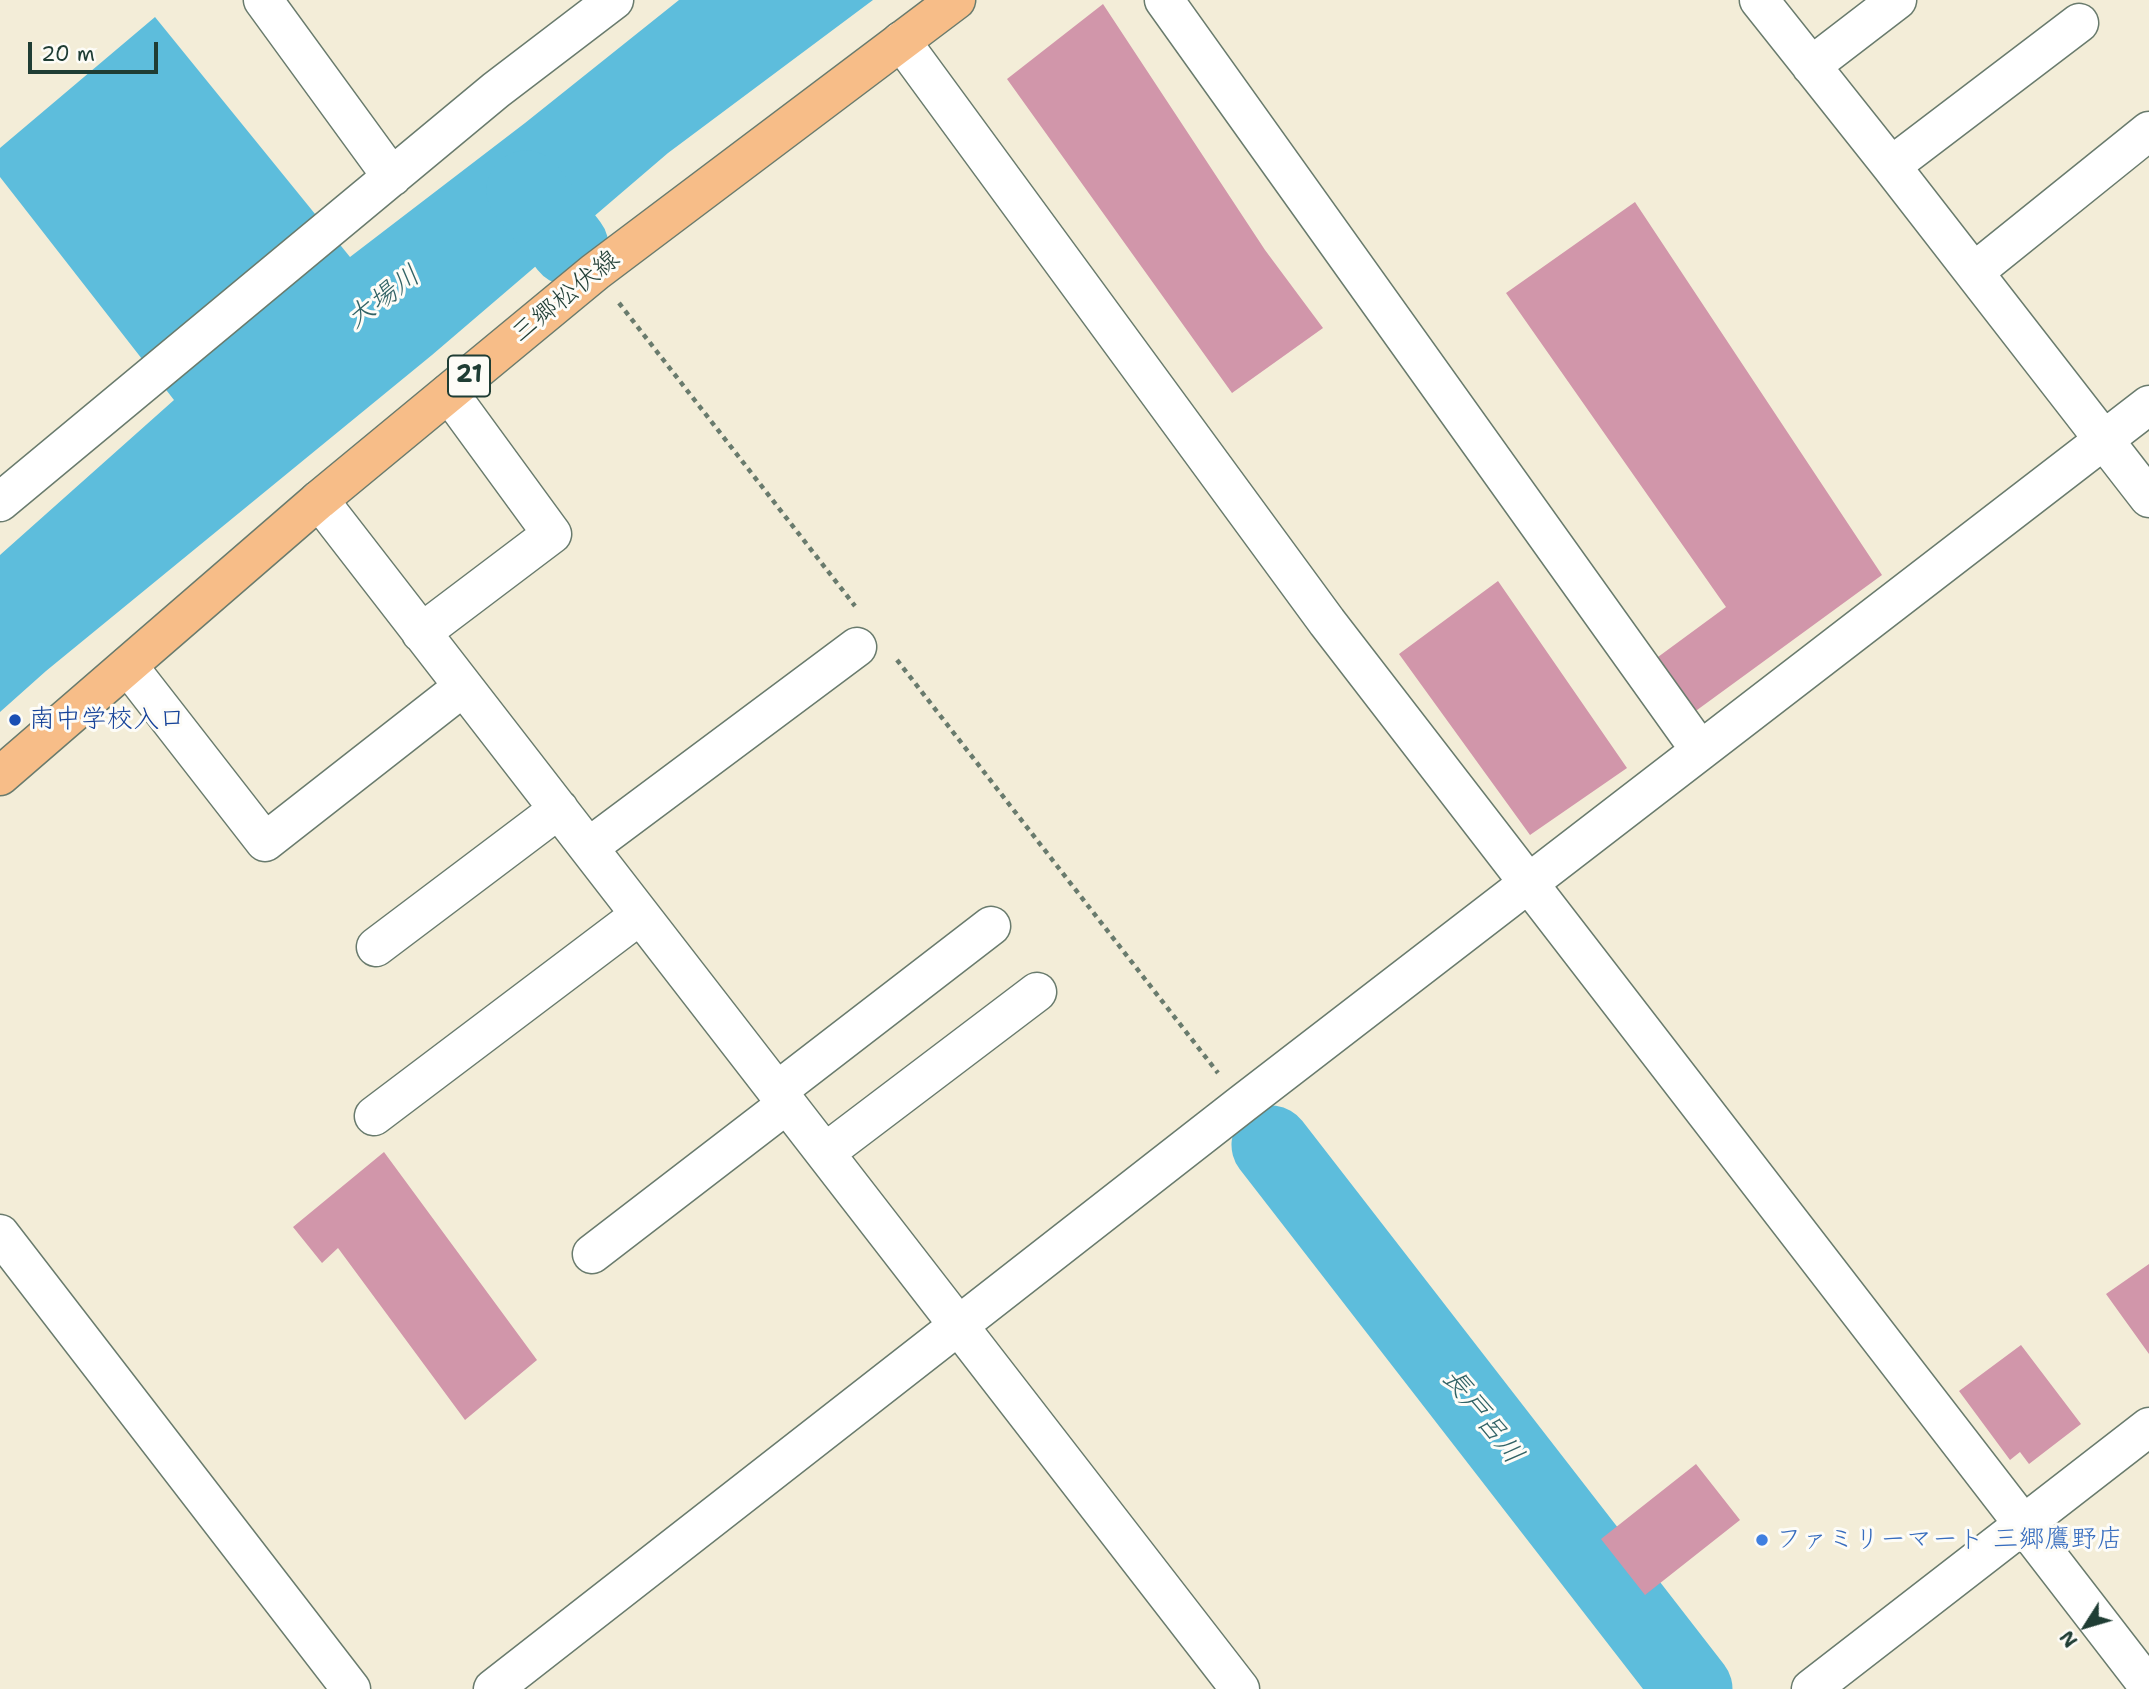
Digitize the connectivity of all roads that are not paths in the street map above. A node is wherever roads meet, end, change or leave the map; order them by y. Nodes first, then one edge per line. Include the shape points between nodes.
1 (263, 0) edge
2 (614, 0) edge
3 (956, 0) edge
4 (1164, 0) edge
5 (1759, 0) edge
6 (1897, 0) edge
7 (2079, 23) dead end
8 (901, 41) junction
9 (1811, 66) junction
10 (2149, 131) edge
11 (1891, 166) junction
12 (392, 177) junction
13 (1974, 272) junction
14 (449, 393) junction
15 (2149, 405) edge
16 (2104, 440) junction
17 (2149, 498) edge
18 (319, 500) junction
19 (0, 502) edge
20 (421, 634) junction
21 (870, 638) road end
22 (128, 666) junction
23 (463, 687) junction
24 (1700, 750) junction
25 (0, 776) edge
26 (559, 809) junction
27 (589, 847) junction
28 (1528, 884) junction
29 (640, 915) junction
30 (991, 926) dead end
31 (376, 947) dead end
32 (1038, 992) dead end
33 (782, 1097) junction
34 (374, 1116) dead end
35 (826, 1152) junction
36 (0, 1234) edge
37 (592, 1254) dead end
38 (959, 1325) junction
39 (2149, 1427) edge
40 (2023, 1525) junction
41 (2149, 1687) edge
42 (351, 1689) edge
43 (493, 1689) edge
44 (1240, 1689) edge
45 (1811, 1689) edge

1 - 12 street
2 - 12 street
3 - 8 main road, 三郷松伏線 / 21
4 - 24 street
5 - 9 street
6 - 9 street
7 - 11 street
8 - 14 main road, 三郷松伏線 / 21 via 595,272
8 - 28 street via 1327,622
9 - 11 street
10 - 13 street
11 - 13 street
12 - 19 street
13 - 16 street
14 - 18 main road, 三郷松伏線 / 21
14 - 20 street via 552,534
15 - 16 street
16 - 17 street
16 - 24 street
18 - 20 street
18 - 22 main road, 三郷松伏線 / 21
20 - 23 street
21 - 27 street
22 - 23 street via 265,842
22 - 25 main road, 三郷松伏線 / 21
23 - 26 street
24 - 28 street
26 - 27 street
26 - 31 street
27 - 29 street
28 - 38 street
28 - 40 street
29 - 33 street
29 - 34 street
30 - 33 street
32 - 35 street
33 - 35 street
33 - 37 street
35 - 38 street
36 - 42 street
38 - 43 street
38 - 44 street
39 - 40 street
40 - 41 street
40 - 45 street

